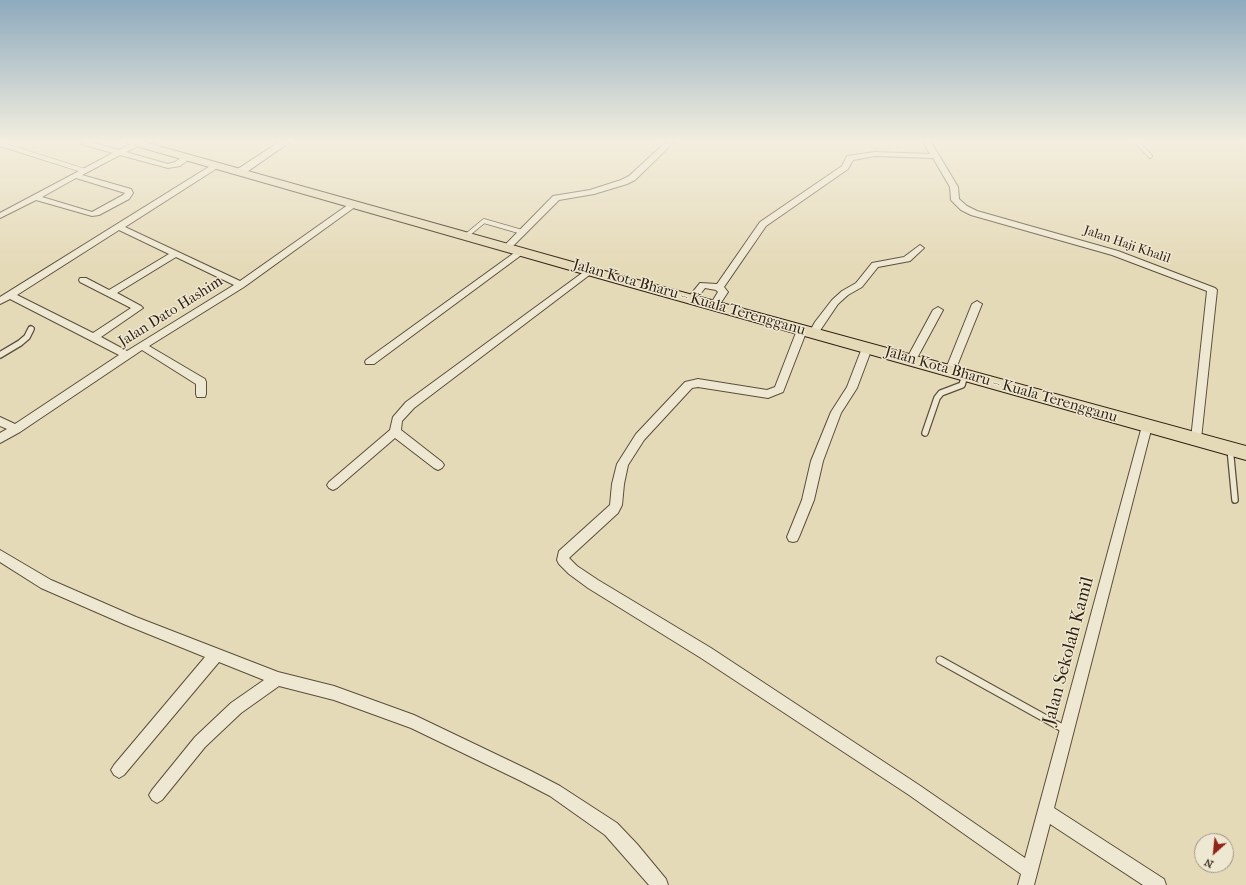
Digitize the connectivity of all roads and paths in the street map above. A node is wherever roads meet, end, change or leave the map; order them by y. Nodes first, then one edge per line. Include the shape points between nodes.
1 (62, 183) edge
2 (101, 183) edge
3 (189, 183) edge
4 (281, 183) edge
5 (620, 183) edge
6 (822, 183) edge
7 (952, 183) edge
8 (35, 197) junction
9 (355, 204) junction
10 (0, 216) edge
11 (119, 227) junction
12 (522, 232) junction
13 (466, 236) junction
14 (506, 247) junction
15 (920, 248) dead end
16 (521, 251) junction
17 (175, 254) junction
18 (589, 271) junction
19 (83, 280) dead end
20 (242, 285) junction
21 (719, 287) junction
22 (109, 294) junction
23 (10, 295) junction
24 (692, 299) junction
25 (0, 301) edge
26 (977, 304) dead end
27 (715, 305) junction
28 (938, 310) dead end
29 (31, 329) dead end
30 (808, 331) junction
31 (93, 338) junction
32 (142, 346) junction
33 (868, 348) junction
34 (0, 355) edge
35 (127, 355) junction
36 (911, 360) junction
37 (370, 362) dead end
38 (950, 371) junction
39 (965, 375) junction
40 (201, 394) dead end
41 (0, 421) edge
42 (1147, 426) junction
43 (16, 429) junction
44 (396, 432) junction
45 (925, 433) dead end
46 (0, 439) edge
47 (1196, 439) junction
48 (1230, 448) junction
49 (1246, 452) edge
50 (438, 465) dead end
51 (334, 485) dead end
52 (1235, 500) dead end
53 (793, 537) dead end
54 (0, 555) edge
55 (216, 655) junction
56 (940, 660) dead end
57 (278, 679) junction
58 (1068, 730) junction
59 (119, 770) dead end
60 (157, 795) dead end
61 (1046, 812) junction
62 (1030, 871) junction
63 (660, 885) edge
64 (1026, 885) edge
65 (1158, 885) edge

1 - 8 street
2 - 8 street via 129,193 92,214
3 - 11 street
4 - 9 main road, Jalan Kota Bharu – Kuala Terengganu
5 - 12 street via 556,198
6 - 21 street via 763,224
7 - 47 street, Jalan Haji Khalil via 955,200 964,208 1116,253 1212,290
8 - 10 street
9 - 13 main road, Jalan Kota Bharu – Kuala Terengganu
9 - 20 street, Jalan Dato Hashim
11 - 17 street
11 - 23 street
12 - 13 lane via 484,221
12 - 14 street
13 - 14 main road, Jalan Kota Bharu – Kuala Terengganu
14 - 16 main road, Jalan Kota Bharu – Kuala Terengganu
15 - 30 street via 906,259 875,265 859,285 845,292 820,322
16 - 18 main road, Jalan Kota Bharu – Kuala Terengganu
16 - 37 street
17 - 20 street
17 - 22 street
18 - 24 main road, Jalan Kota Bharu – Kuala Terengganu
18 - 44 street via 410,405 397,420
19 - 22 street
20 - 32 street, Jalan Dato Hashim
21 - 24 street via 703,285
21 - 27 street via 723,292
22 - 31 street via 138,308
23 - 25 street
23 - 31 street
24 - 27 main road, Jalan Kota Bharu – Kuala Terengganu
26 - 38 street
27 - 30 main road, Jalan Kota Bharu – Kuala Terengganu
28 - 36 street
29 - 34 lane via 20,343
30 - 33 main road, Jalan Kota Bharu – Kuala Terengganu
30 - 62 street via 779,389 768,394 698,383 689,385 640,437 623,464 614,509 563,555 563,560 593,584 706,653 914,790
31 - 35 street
32 - 35 street, Jalan Dato Hashim
32 - 40 street via 201,382
33 - 36 main road, Jalan Kota Bharu – Kuala Terengganu
33 - 53 street via 852,388 836,412 817,461 808,500
35 - 43 street, Jalan Dato Hashim
36 - 38 main road, Jalan Kota Bharu – Kuala Terengganu
38 - 39 main road, Jalan Kota Bharu – Kuala Terengganu
39 - 42 main road, Jalan Kota Bharu – Kuala Terengganu
39 - 45 lane via 962,385 941,393 937,398
41 - 43 street
42 - 47 main road, Jalan Kota Bharu – Kuala Terengganu
42 - 58 street, Jalan Sekolah Kamil
43 - 46 street, Jalan Dato Hashim
44 - 50 street
44 - 51 street
47 - 48 main road, Jalan Kota Bharu – Kuala Terengganu
48 - 49 main road, Jalan Kota Bharu – Kuala Terengganu
48 - 52 lane
54 - 55 street via 46,584
55 - 57 street
55 - 59 street
56 - 58 lane
57 - 60 street via 236,708 200,742
57 - 63 street via 334,693 414,722 555,791 611,829
58 - 61 street, Jalan Sekolah Kamil
61 - 62 street, Jalan Sekolah Kamil
61 - 65 street
62 - 64 street, Jalan Sekolah Kamil

